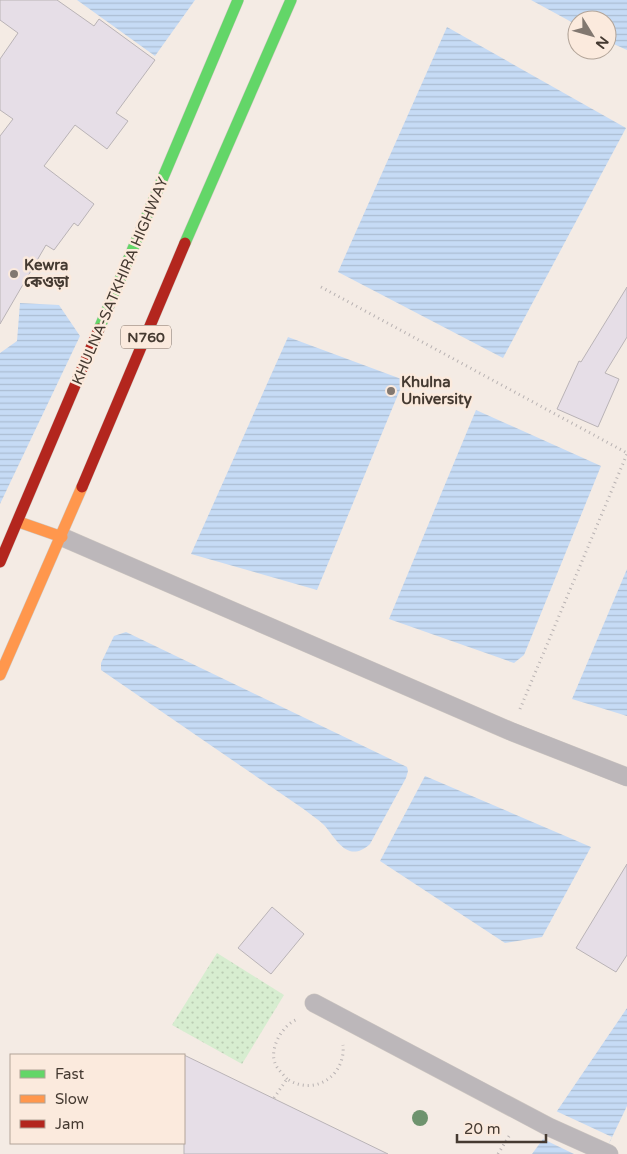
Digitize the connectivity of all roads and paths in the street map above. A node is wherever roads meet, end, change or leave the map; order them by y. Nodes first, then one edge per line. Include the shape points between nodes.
1 (238, 0) edge
2 (291, 0) edge
3 (321, 287) dead end
4 (627, 453) edge
5 (19, 522) junction
6 (62, 537) junction
7 (0, 562) edge
8 (0, 675) edge
9 (510, 731) junction
10 (627, 777) edge
11 (310, 1010) joint
12 (342, 1042) dead end
13 (287, 1079) junction
14 (274, 1098) dead end
15 (607, 1153) edge

1 - 5 highway, KHULNA-SATKHIRA HIGHWAY / N760
2 - 6 highway, N760 via 246,98
3 - 4 path
4 - 9 path
5 - 6 highway
5 - 7 highway, KHULNA-SATKHIRA HIGHWAY / N760
6 - 8 highway, N760
6 - 9 lane
9 - 10 lane
11 - 13 path via 292,1021 280,1034 274,1048 274,1061
11 - 15 lane
12 - 13 path via 342,1060 320,1085 309,1088 297,1086
13 - 14 path

